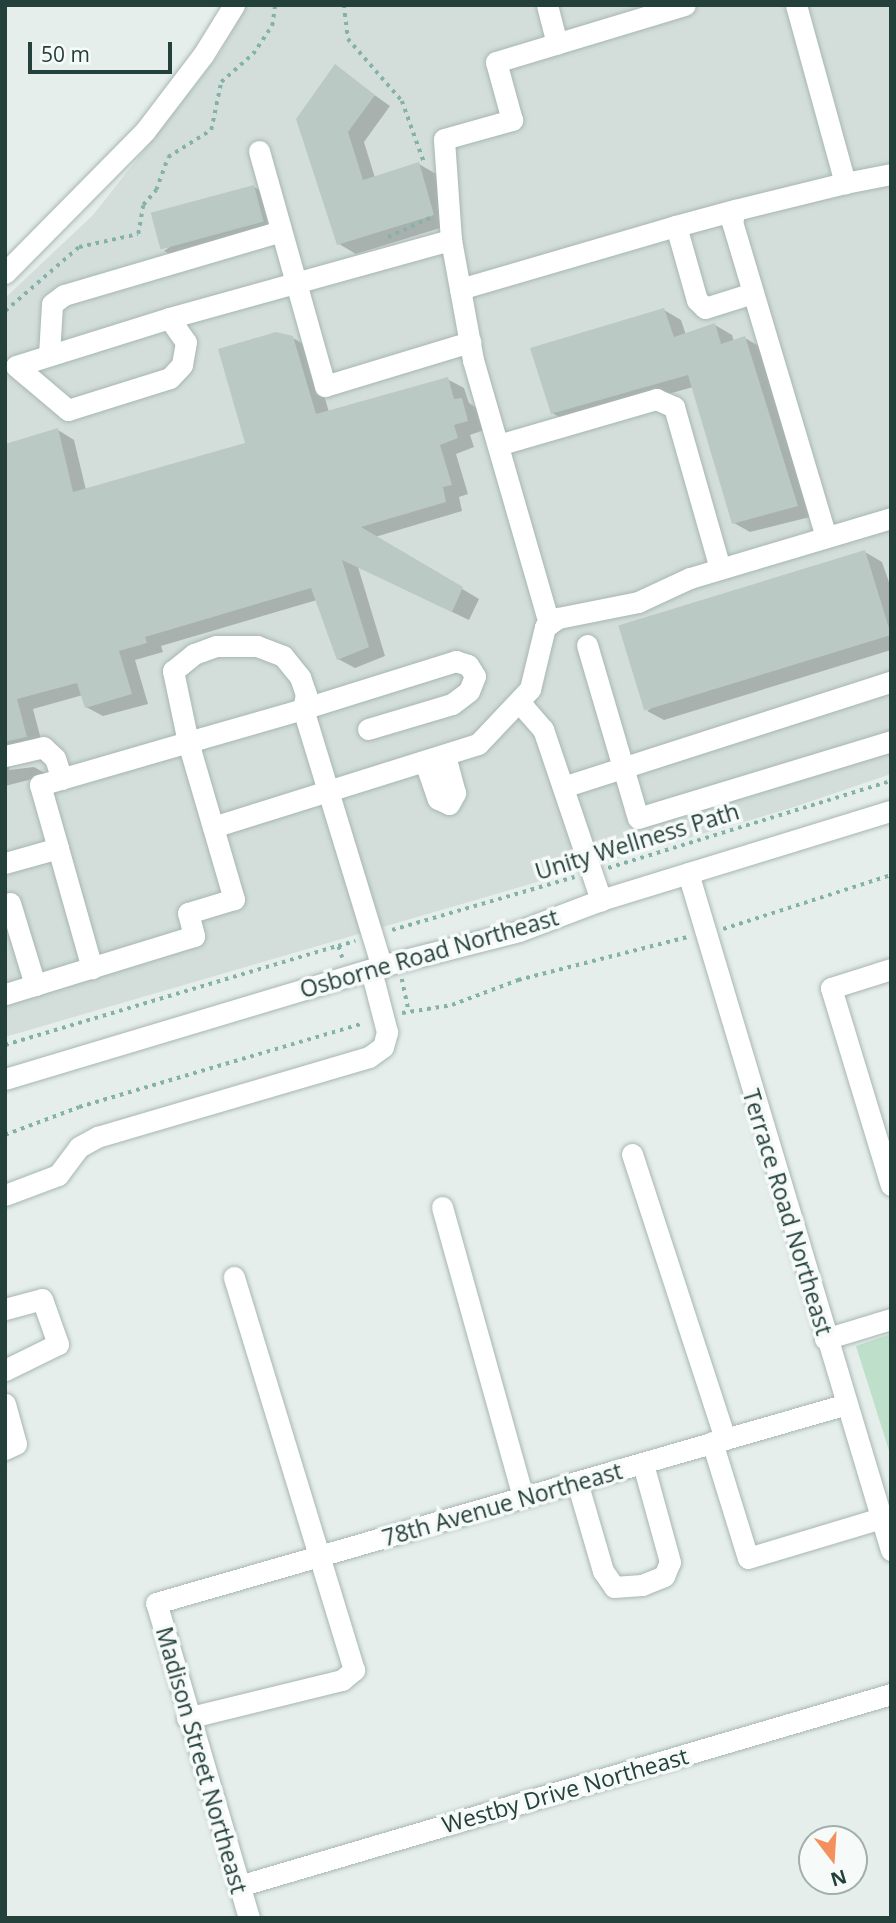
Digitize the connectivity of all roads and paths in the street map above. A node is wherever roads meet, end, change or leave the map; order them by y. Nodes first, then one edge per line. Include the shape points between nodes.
1 (234, 5) edge
2 (275, 5) edge
3 (344, 5) edge
4 (547, 5) edge
5 (685, 5) edge
6 (796, 5) edge
7 (557, 44) junction
8 (259, 151) dead end
9 (426, 166) dead end
10 (891, 174) edge
11 (845, 183) junction
12 (735, 210) junction
13 (442, 214) dead end
14 (676, 226) junction
15 (281, 230) junction
16 (451, 240) junction
17 (391, 257) junction
18 (5, 273) edge
19 (296, 282) junction
20 (460, 289) junction
21 (753, 293) junction
22 (5, 311) edge
23 (169, 318) junction
24 (470, 342) junction
25 (49, 355) junction
26 (9, 366) edge
27 (498, 445) junction
28 (891, 518) edge
29 (826, 537) junction
30 (720, 569) junction
31 (549, 624) junction
32 (587, 645) dead end
33 (891, 682) edge
34 (520, 703) junction
35 (303, 709) junction
36 (368, 729) dead end
37 (891, 741) edge
38 (188, 742) junction
39 (5, 755) edge
40 (621, 768) junction
41 (62, 779) junction
42 (891, 781) edge
43 (563, 787) junction
44 (330, 793) junction
45 (891, 811) edge
46 (213, 827) junction
47 (58, 848) junction
48 (5, 863) edge
49 (592, 872) junction
50 (688, 873) junction
51 (891, 875) edge
52 (7, 898) edge
53 (601, 900) junction
54 (392, 930) dead end
55 (705, 933) junction
56 (338, 946) dead end
57 (92, 968) junction
58 (376, 968) junction
59 (891, 969) edge
60 (35, 985) junction
61 (5, 994) edge
62 (386, 1017) junction
63 (5, 1045) edge
64 (5, 1079) edge
65 (5, 1135) edge
66 (884, 1142) edge
67 (632, 1154) dead end
68 (891, 1185) edge
69 (5, 1195) edge
70 (442, 1207) dead end
71 (234, 1277) dead end
72 (5, 1309) edge
73 (891, 1319) edge
74 (825, 1339) junction
75 (5, 1370) edge
76 (5, 1404) edge
77 (847, 1404) junction
78 (718, 1441) junction
79 (5, 1449) edge
80 (643, 1464) junction
81 (577, 1482) junction
82 (523, 1497) junction
83 (881, 1518) junction
84 (891, 1550) edge
85 (320, 1556) junction
86 (156, 1603) joint
87 (891, 1694) edge
88 (187, 1718) junction
89 (239, 1885) junction
90 (249, 1918) edge

1 - 18 street via 145,131
2 - 22 path via 272,26 253,54 221,82 211,130 168,157 156,190 143,205 138,234 79,247
3 - 9 path via 348,39 402,102
4 - 7 street
5 - 7 street
6 - 11 street
7 - 16 street via 495,62 512,120 444,139
8 - 15 street
10 - 11 street
11 - 12 street
12 - 14 street
12 - 21 street via 732,222
13 - 17 path via 387,235
14 - 20 street
14 - 21 street via 697,300 705,309
15 - 19 street
15 - 25 street via 64,295 52,304
16 - 17 street
16 - 20 street
17 - 19 street
19 - 23 street
19 - 24 street via 325,386
20 - 24 street
21 - 29 street
23 - 25 street
23 - 26 street via 186,342 182,365 170,378 68,410
24 - 27 street
25 - 26 street
27 - 30 street via 656,399 674,407
27 - 31 street
28 - 29 street
29 - 30 street
30 - 31 street via 638,602 598,607
31 - 34 street via 530,689
32 - 40 street
33 - 40 street
34 - 43 street via 544,729
34 - 44 street via 478,744
35 - 36 street via 456,661 468,665 475,676 469,691 452,704
35 - 38 street
35 - 38 street via 306,694 300,677 282,656 257,646 216,646 194,654 173,671
35 - 44 street
37 - 40 street via 638,818
38 - 41 street
38 - 46 street
39 - 41 street via 43,747 55,758
40 - 43 street
41 - 47 street via 40,785
42 - 49 path, Unity Wellness Path
43 - 49 street
44 - 46 street
44 - 58 street
45 - 50 street, Osborne Road Northeast
46 - 57 street via 234,899 188,913 194,936
47 - 48 street
47 - 57 street
49 - 53 street
49 - 54 path, Unity Wellness Path
50 - 53 street, Osborne Road Northeast
50 - 55 street, Terrace Road Northeast
51 - 55 path
52 - 60 street
53 - 58 street, Osborne Road Northeast via 519,931
55 - 62 path via 518,980 452,1005
55 - 74 street, Terrace Road Northeast
56 - 63 path
57 - 60 street
58 - 62 street
58 - 64 street, Osborne Road Northeast
59 - 66 street via 831,988
60 - 61 street
62 - 65 path via 89,1103
62 - 69 street via 383,1047 369,1057 97,1137 79,1147 58,1175
66 - 68 street
67 - 78 street
70 - 82 street
71 - 85 street
72 - 75 street via 42,1299 58,1344
73 - 74 street
74 - 77 street, Terrace Road Northeast
76 - 79 street via 16,1444
77 - 78 street, 78th Avenue Northeast
77 - 83 street, Terrace Road Northeast
78 - 80 street, 78th Avenue Northeast
78 - 83 street via 748,1558
80 - 81 street, 78th Avenue Northeast
80 - 81 street via 670,1562 664,1576 642,1584 614,1587 603,1571
81 - 82 street, 78th Avenue Northeast
82 - 85 street, 78th Avenue Northeast
83 - 84 street, Terrace Road Northeast
85 - 86 street, 78th Avenue Northeast
85 - 88 street via 352,1659 354,1670 349,1677
86 - 88 street, Madison Street Northeast
87 - 89 street, Westby Drive Northeast
88 - 89 street, Madison Street Northeast
89 - 90 street, Madison Street Northeast

